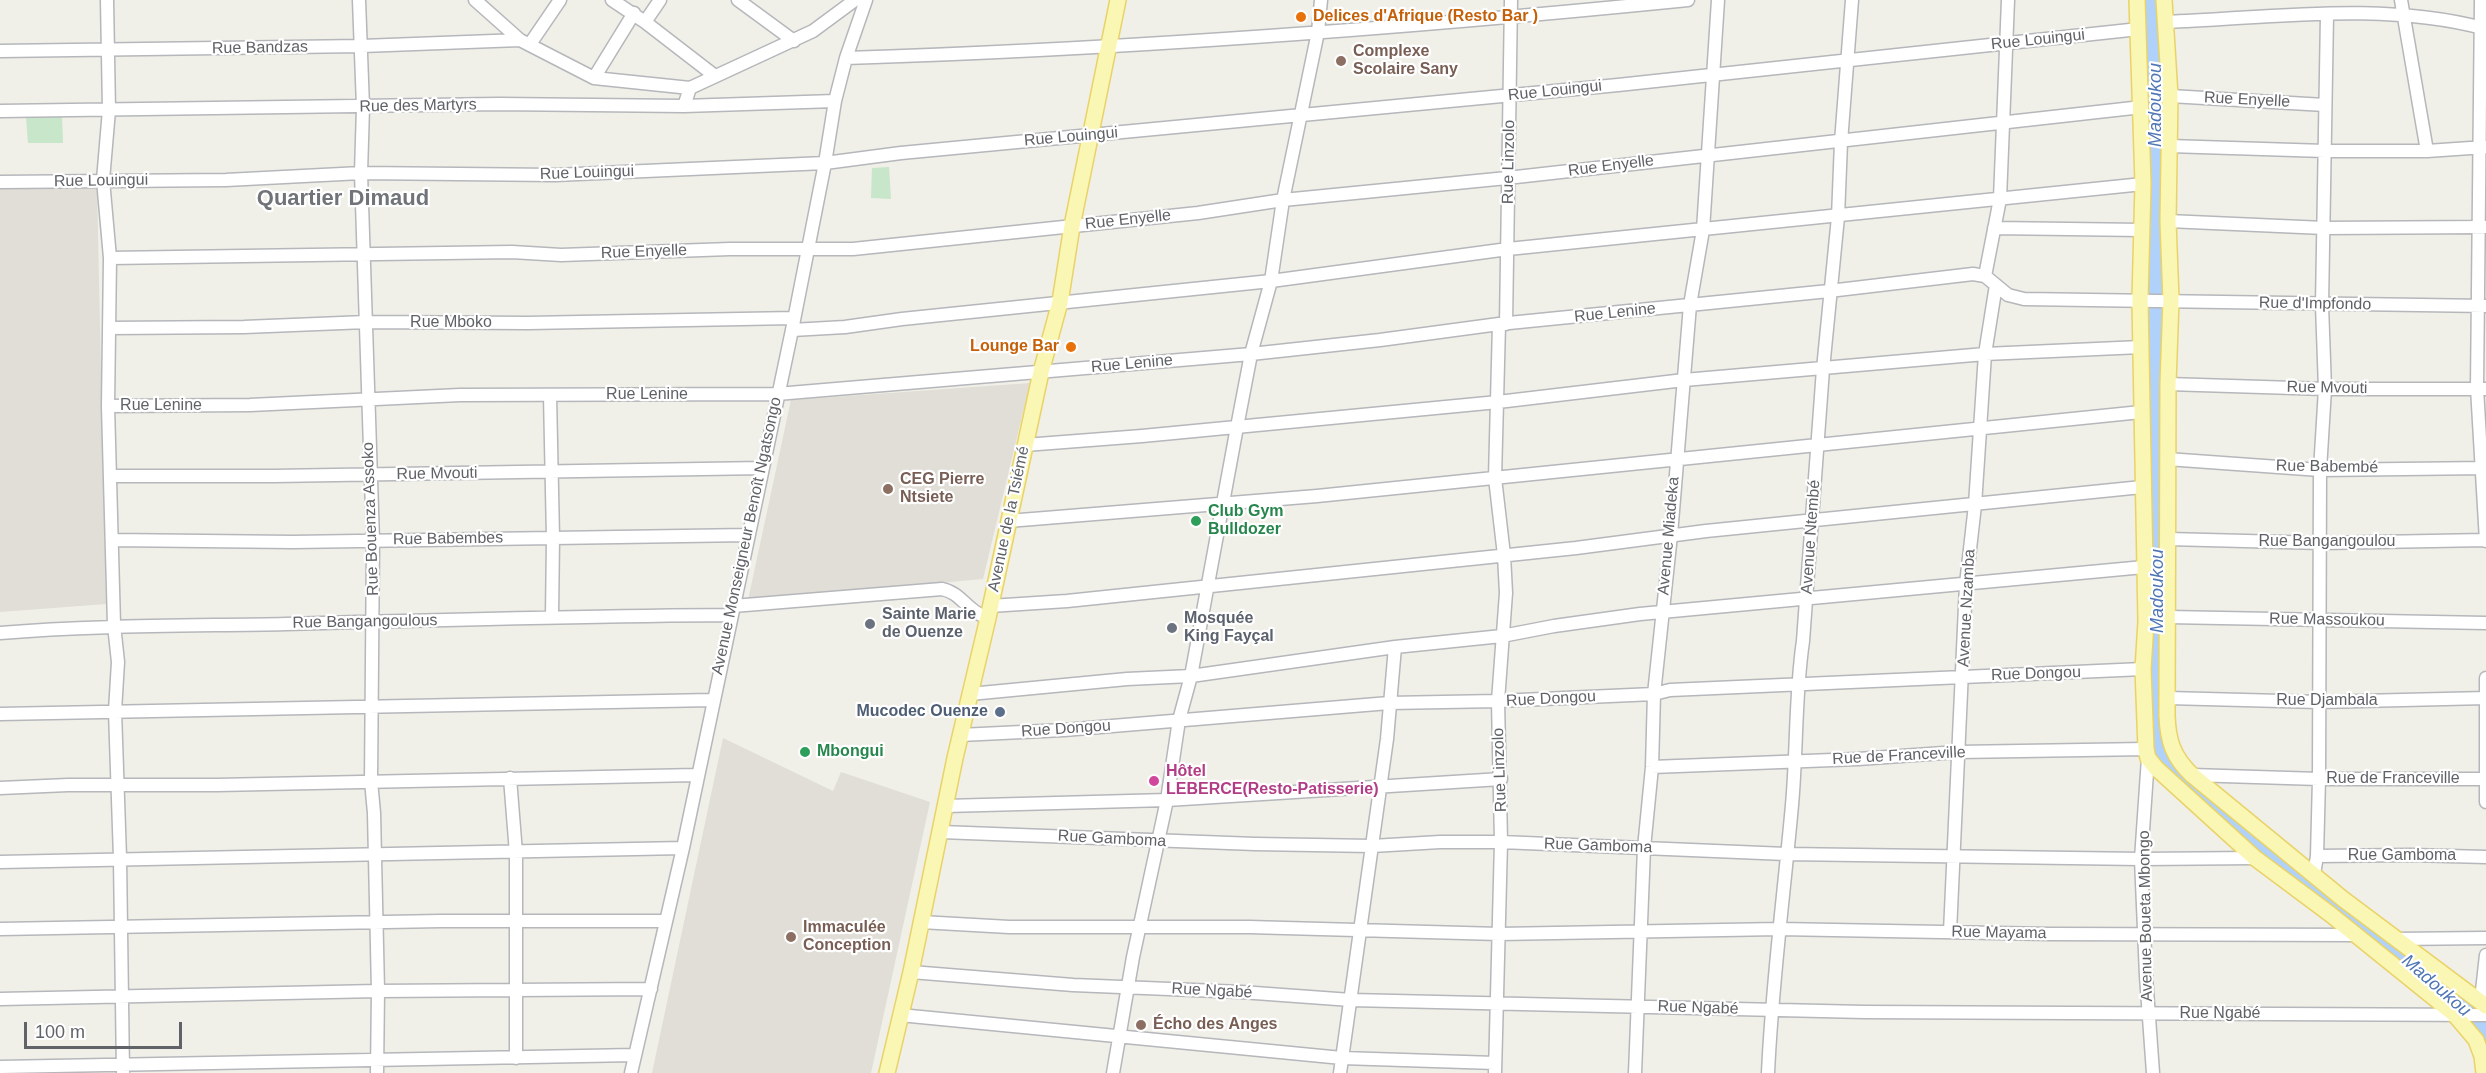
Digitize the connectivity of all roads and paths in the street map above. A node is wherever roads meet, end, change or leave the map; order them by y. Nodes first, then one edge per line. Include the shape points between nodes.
1 (107, 0) edge
2 (359, 0) edge
3 (474, 0) edge
4 (560, 0) edge
5 (612, 0) edge
6 (660, 0) edge
7 (738, 0) edge
8 (855, 0) edge
9 (866, 0) edge
10 (1118, 0) edge
11 (1321, 0) edge
12 (1511, 0) edge
13 (1688, 0) edge
14 (1718, 0) edge
15 (1852, 0) edge
16 (2008, 0) edge
17 (2137, 0) edge
18 (2164, 0) edge
19 (2401, 0) edge
20 (2481, 0) edge
21 (634, 13) junction
22 (2327, 15) junction
23 (2404, 15) junction
24 (1510, 18) junction
25 (645, 22) junction
26 (2166, 22) junction
27 (2139, 29) junction
28 (2483, 29) edge
29 (1318, 32) junction
30 (794, 41) junction
31 (525, 42) junction
32 (2005, 43) junction
33 (362, 46) junction
34 (1109, 46) junction
35 (108, 50) junction
36 (0, 51) edge
37 (846, 58) junction
38 (1848, 59) junction
39 (1713, 73) junction
40 (715, 76) junction
41 (594, 78) junction
42 (690, 88) junction
43 (1510, 96) junction
44 (2170, 96) junction
45 (835, 101) junction
46 (2325, 105) junction
47 (363, 106) junction
48 (684, 106) junction
49 (2142, 107) junction
50 (109, 110) junction
51 (0, 111) edge
52 (1300, 115) junction
53 (2001, 122) junction
54 (1090, 136) junction
55 (1841, 142) junction
56 (2169, 146) junction
57 (2482, 147) edge
58 (2325, 151) junction
59 (2427, 151) junction
60 (1707, 155) junction
61 (825, 163) junction
62 (361, 173) junction
63 (1507, 178) junction
64 (103, 180) junction
65 (0, 182) edge
66 (2143, 184) junction
67 (2000, 199) junction
68 (1283, 200) junction
69 (1838, 217) junction
70 (2168, 221) junction
71 (1072, 226) junction
72 (2482, 227) edge
73 (1994, 228) junction
74 (2324, 228) junction
75 (1703, 230) junction
76 (2142, 230) junction
77 (808, 248) junction
78 (1508, 249) junction
79 (364, 253) junction
80 (110, 258) junction
81 (1985, 276) junction
82 (1271, 281) junction
83 (1996, 285) junction
84 (1829, 291) junction
85 (2143, 300) junction
86 (2168, 300) junction
87 (1060, 302) junction
88 (1690, 305) junction
89 (2322, 305) junction
90 (2483, 306) edge
91 (366, 322) junction
92 (793, 324) junction
93 (1502, 324) junction
94 (109, 328) junction
95 (2141, 347) junction
96 (1251, 354) junction
97 (1985, 354) junction
98 (1823, 369) junction
99 (1041, 372) junction
100 (1684, 380) junction
101 (2168, 384) junction
102 (2325, 389) junction
103 (2482, 389) edge
104 (777, 394) junction
105 (550, 395) junction
106 (367, 399) junction
107 (1498, 402) junction
108 (108, 406) junction
109 (2141, 412) junction
110 (1237, 427) junction
111 (1980, 429) junction
112 (1818, 444) junction
113 (1025, 445) junction
114 (1676, 459) junction
115 (2167, 459) junction
116 (763, 468) junction
117 (2485, 468) edge
118 (2320, 470) junction
119 (551, 471) junction
120 (370, 475) junction
121 (111, 476) junction
122 (1495, 478) junction
123 (2142, 487) junction
124 (1222, 504) junction
125 (1975, 504) junction
126 (1008, 521) junction
127 (1812, 522) junction
128 (748, 535) junction
129 (1671, 535) junction
130 (553, 538) junction
131 (2168, 539) junction
132 (112, 540) junction
133 (373, 540) junction
134 (2486, 540) edge
135 (2322, 543) junction
136 (1504, 555) junction
137 (2144, 567) junction
138 (1966, 584) junction
139 (1208, 586) junction
140 (1806, 600) junction
141 (732, 611) junction
142 (989, 612) junction
143 (1663, 613) junction
144 (552, 616) junction
145 (2168, 617) junction
146 (2320, 620) junction
147 (373, 622) junction
148 (2486, 623) edge
149 (114, 625) junction
150 (0, 633) edge
151 (1502, 636) junction
152 (1395, 647) junction
153 (2143, 669) junction
154 (1191, 676) junction
155 (1963, 677) junction
156 (2486, 678) edge
157 (1797, 683) junction
158 (970, 694) junction
159 (1654, 694) junction
160 (2168, 698) junction
161 (2485, 698) edge
162 (712, 700) junction
163 (1498, 701) junction
164 (2319, 702) junction
165 (1389, 703) junction
166 (370, 708) junction
167 (115, 711) junction
168 (0, 714) edge
169 (1179, 720) junction
170 (960, 735) junction
171 (1958, 752) junction
172 (2147, 754) junction
173 (1794, 762) junction
174 (1652, 767) junction
175 (697, 775) junction
176 (2192, 775) junction
177 (510, 777) junction
178 (1501, 779) junction
179 (2319, 779) junction
180 (2485, 779) edge
181 (370, 781) junction
182 (117, 784) junction
183 (1379, 787) junction
184 (0, 788) edge
185 (1167, 800) junction
186 (2486, 802) edge
187 (946, 806) junction
188 (940, 832) junction
189 (1158, 841) junction
190 (1501, 842) junction
191 (1372, 846) junction
192 (683, 848) junction
193 (1644, 848) junction
194 (516, 853) junction
195 (1786, 854) junction
196 (374, 855) junction
197 (1953, 856) junction
198 (2317, 856) junction
199 (2486, 857) edge
200 (120, 858) junction
201 (2255, 858) junction
202 (2141, 860) junction
203 (0, 862) edge
204 (2314, 874) junction
205 (516, 920) junction
206 (665, 921) junction
207 (375, 922) junction
208 (921, 922) junction
209 (121, 926) junction
210 (1779, 928) junction
211 (0, 929) edge
212 (1140, 929) junction
213 (1359, 930) junction
214 (1642, 930) junction
215 (1950, 932) junction
216 (1499, 934) junction
217 (2145, 934) junction
218 (2356, 935) junction
219 (2486, 938) edge
220 (2396, 939) junction
221 (2486, 955) edge
222 (911, 972) junction
223 (1129, 986) junction
224 (651, 988) junction
225 (378, 991) junction
226 (516, 991) junction
227 (122, 996) junction
228 (0, 999) edge
229 (1351, 1000) junction
230 (1496, 1002) junction
231 (1637, 1006) junction
232 (2484, 1009) edge
233 (1773, 1011) junction
234 (2149, 1014) junction
235 (2459, 1014) junction
236 (900, 1015) junction
237 (1120, 1037) junction
238 (635, 1055) junction
239 (516, 1058) junction
240 (1342, 1058) junction
241 (376, 1066) edge
242 (0, 1067) edge
243 (1495, 1068) edge
244 (123, 1069) edge
245 (631, 1073) edge
246 (887, 1073) edge
247 (1113, 1073) edge
248 (1340, 1073) edge
249 (1635, 1073) edge
250 (1768, 1073) edge
251 (2153, 1073) edge
252 (2484, 1073) edge

1 - 35 street
2 - 33 street, Rue Bouenza Assoko
3 - 31 street
4 - 31 street
5 - 21 street
6 - 25 street
7 - 30 street
8 - 30 street
9 - 37 street, Avenue Monseigneur Benoît Ngatsongo
10 - 34 main road, Avenue de la Tsiémé
11 - 29 street
12 - 24 street, Rue Linzolo
13 - 24 street
14 - 39 street, Avenue Miadeka
15 - 38 street, Avenue Ntembé
16 - 32 street
17 - 27 main road
18 - 26 main road
19 - 23 street
20 - 28 street
21 - 25 street
21 - 41 street
22 - 23 street
22 - 26 street
22 - 46 street
23 - 28 street
23 - 59 street
24 - 29 street
24 - 43 street, Rue Linzolo
25 - 40 street
26 - 44 main road
27 - 32 street, Rue Louingui
27 - 49 main road
28 - 57 street
29 - 34 street
29 - 52 street
30 - 40 street
31 - 33 street, Rue Bandzas
31 - 41 street
32 - 38 street, Rue Louingui
32 - 53 street
33 - 35 street, Rue Bandzas
33 - 47 street, Rue Bouenza Assoko
34 - 37 street
34 - 54 main road, Avenue de la Tsiémé
35 - 36 street, Rue Bandzas
35 - 50 street
37 - 45 street, Avenue Monseigneur Benoît Ngatsongo
38 - 39 street, Rue Louingui
38 - 55 street, Avenue Ntembé
39 - 43 street, Rue Louingui
39 - 60 street, Avenue Miadeka
40 - 42 street
41 - 42 street
42 - 48 street
43 - 52 street, Rue Louingui
43 - 63 street, Rue Linzolo
44 - 46 street, Rue Enyelle
44 - 56 main road
45 - 48 street, Rue des Martyrs
45 - 61 street, Avenue Monseigneur Benoît Ngatsongo
46 - 58 street
47 - 48 street, Rue des Martyrs
47 - 50 street, Rue des Martyrs
47 - 62 street, Rue Bouenza Assoko
49 - 53 street, Rue Enyelle
49 - 66 main road
50 - 51 street, Rue des Martyrs
50 - 64 street
52 - 54 street, Rue Louingui
52 - 68 street
53 - 55 street, Rue Enyelle
53 - 67 street
54 - 61 street, Rue Louingui
54 - 71 main road, Avenue de la Tsiémé
55 - 60 street, Rue Enyelle
55 - 69 street, Avenue Ntembé
56 - 58 street
56 - 70 main road
57 - 59 street
57 - 72 street
58 - 59 street
58 - 74 street
60 - 63 street, Rue Enyelle
60 - 75 street, Avenue Miadeka
61 - 62 street, Rue Louingui via 555,175
61 - 77 street, Avenue Monseigneur Benoît Ngatsongo
62 - 64 street, Rue Louingui via 226,180
62 - 79 street, Rue Bouenza Assoko
63 - 68 street, Rue Enyelle
63 - 78 street, Rue Linzolo
64 - 65 street, Rue Louingui
64 - 80 street
66 - 67 street, Rue Mboko
66 - 76 main road
67 - 69 street, Rue Mboko
67 - 73 street
68 - 71 street, Rue Enyelle
68 - 82 street
69 - 75 street, Rue Mboko
69 - 84 street, Avenue Ntembé
70 - 74 street
70 - 86 main road
71 - 77 street, Rue Enyelle via 853,249
71 - 87 main road, Avenue de la Tsiémé
72 - 74 street
72 - 90 street
73 - 76 street
73 - 81 street
74 - 89 street
75 - 78 street, Rue Mboko
75 - 88 street, Avenue Miadeka
76 - 85 main road
77 - 79 street, Rue Enyelle via 561,255
77 - 92 street, Avenue Monseigneur Benoît Ngatsongo
78 - 82 street, Rue Mboko
78 - 93 street, Rue Linzolo
79 - 80 street, Rue Enyelle
79 - 91 street, Rue Bouenza Assoko
80 - 94 street
81 - 83 street
81 - 84 street, Rue Lenine via 1973,274
82 - 87 street, Rue Mboko
82 - 96 street
83 - 85 street via 2008,295 2024,299
83 - 97 street, Avenue Nzamba
84 - 88 street, Rue Lenine
84 - 98 street, Avenue Ntembé
85 - 86 street, Rue d'Impfondo
85 - 95 main road
86 - 89 street, Rue d'Impfondo
86 - 101 main road
87 - 92 street, Rue Mboko via 845,327
87 - 99 main road, Avenue de la Tsiémé
88 - 93 street, Rue Lenine
88 - 100 street, Avenue Miadeka
89 - 90 street, Rue d'Impfondo
89 - 102 street
90 - 103 street
91 - 92 street, Rue Mboko
91 - 94 street, Rue Mboko
91 - 106 street, Rue Bouenza Assoko
92 - 104 street, Avenue Monseigneur Benoît Ngatsongo
93 - 96 street, Rue Lenine
93 - 107 street, Rue Linzolo
94 - 108 street
95 - 97 street
95 - 109 main road
96 - 99 street, Rue Lenine
96 - 110 street
97 - 98 street
97 - 111 street, Avenue Nzamba
98 - 100 street
98 - 112 street, Avenue Ntembé
99 - 104 street, Rue Lenine
99 - 113 main road, Avenue de la Tsiémé
100 - 107 street
100 - 114 street, Avenue Miadeka
101 - 102 street, Rue Mvouti
101 - 115 main road
102 - 103 street, Rue Mvouti
102 - 118 street
103 - 117 street
104 - 105 street, Rue Lenine
104 - 116 street, Avenue Monseigneur Benoît Ngatsongo
105 - 106 street, Rue Lenine
105 - 119 street
106 - 108 street, Rue Lenine
106 - 120 street, Rue Bouenza Assoko
107 - 110 street
107 - 122 street, Rue Linzolo
108 - 121 street
109 - 111 street
109 - 123 main road
110 - 113 street
110 - 124 street
111 - 112 street
111 - 125 street, Avenue Nzamba
112 - 114 street
112 - 127 street, Avenue Ntembé
113 - 126 main road, Avenue de la Tsiémé
114 - 122 street
114 - 129 street, Avenue Miadeka
115 - 118 street, Rue Babembé
115 - 131 main road
116 - 119 street, Rue Mvouti
116 - 128 street, Avenue Monseigneur Benoît Ngatsongo
117 - 118 street, Rue Babembé
117 - 134 street
118 - 135 street
119 - 120 street, Rue Mvouti
119 - 130 street
120 - 121 street, Rue Mvouti
120 - 133 street, Rue Bouenza Assoko
121 - 132 street
122 - 124 street
122 - 136 street, Rue Linzolo
123 - 125 street
123 - 137 main road
124 - 126 street
124 - 139 street
125 - 127 street
125 - 138 street, Avenue Nzamba
126 - 142 main road, Avenue de la Tsiémé
127 - 129 street
127 - 140 street, Avenue Ntembé
128 - 130 street, Rue Babembes
128 - 141 street, Avenue Monseigneur Benoît Ngatsongo
129 - 136 street
129 - 143 street, Avenue Miadeka
130 - 133 street, Rue Babembes
130 - 144 street
131 - 135 street, Rue Bangangoulou
131 - 145 main road
132 - 133 street, Rue Babembes
132 - 149 street
133 - 147 street, Rue Bouenza Assoko
134 - 135 street, Rue Bangangoulou
135 - 146 street
136 - 139 street
136 - 151 street, Rue Linzolo
137 - 138 street
137 - 153 main road
138 - 140 street
138 - 155 street, Avenue Nzamba
139 - 142 street
139 - 154 street
140 - 143 street
140 - 157 street, Avenue Ntembé
141 - 142 street, Rue Bangangoulous via 942,589 956,594 970,610
141 - 144 street, Rue Bangangoulous
141 - 162 street, Avenue Monseigneur Benoît Ngatsongo
142 - 158 main road, Avenue de la Tsiémé
143 - 151 street
143 - 159 street, Avenue Miadeka
144 - 147 street, Rue Bangangoulous
145 - 146 street, Rue Massoukou
145 - 160 main road
146 - 148 street, Rue Massoukou
146 - 164 street
147 - 149 street, Rue Bangangoulous
147 - 166 street, Rue Bouenza Assoko
149 - 150 street, Rue Bangangoulous
149 - 167 street via 118,662
151 - 152 street
151 - 163 street, Rue Linzolo
152 - 154 street
152 - 165 street
153 - 155 street, Rue Dongou
153 - 172 main road
154 - 158 street via 1126,678
154 - 169 street
155 - 157 street, Rue Dongou
155 - 171 street, Avenue Nzamba
156 - 161 street
157 - 159 street, Rue Dongou
157 - 173 street, Avenue Ntembé
158 - 170 main road, Avenue de la Tsiémé
159 - 163 street, Rue Dongou
159 - 174 street, Avenue Miadeka
160 - 164 street, Rue Djambala
160 - 176 main road via 2169,744
161 - 164 street, Rue Djambala
161 - 180 street
162 - 166 street
162 - 175 street, Avenue Monseigneur Benoît Ngatsongo
163 - 165 street, Rue Dongou
163 - 178 street, Rue Linzolo
164 - 179 street
165 - 169 street, Rue Dongou
165 - 183 street
166 - 167 street
166 - 181 street, Rue Bouenza Assoko
167 - 168 street
167 - 182 street
169 - 170 street, Rue Dongou
169 - 185 street
170 - 187 main road, Avenue de la Tsiémé
171 - 172 street, Rue de Franceville
171 - 173 street, Rue de Franceville
171 - 197 street, Avenue Nzamba
172 - 201 main road via 2166,779
172 - 202 street, Avenue Boueta Mbongo
173 - 174 street, Rue de Franceville
173 - 195 street, Avenue Ntembé
174 - 193 street, Avenue Miadeka
175 - 177 street
175 - 192 street, Avenue Monseigneur Benoît Ngatsongo
176 - 179 street, Rue de Franceville
176 - 204 main road
177 - 181 street
177 - 194 street
178 - 183 street
178 - 190 street, Rue Linzolo
179 - 180 street, Rue de Franceville
179 - 198 street
180 - 186 street
181 - 182 street
181 - 196 street, Rue Bouenza Assoko
182 - 184 street
182 - 200 street
183 - 185 street
183 - 191 street
185 - 187 street
185 - 189 street
187 - 188 main road, Avenue de la Tsiémé
188 - 189 street, Rue Gamboma
188 - 208 main road, Avenue de la Tsiémé
189 - 191 street, Rue Gamboma
189 - 212 street
190 - 191 street, Rue Gamboma
190 - 193 street, Rue Gamboma
190 - 216 street, Rue Linzolo
191 - 213 street
192 - 194 street
192 - 206 street, Avenue Monseigneur Benoît Ngatsongo
193 - 195 street, Rue Gamboma
193 - 214 street, Avenue Miadeka
194 - 196 street
194 - 205 street
195 - 197 street, Rue Gamboma
195 - 210 street, Avenue Ntembé
196 - 200 street
196 - 207 street, Rue Bouenza Assoko
197 - 202 street, Rue Gamboma
197 - 215 street, Avenue Nzamba
198 - 199 street, Rue Gamboma
198 - 204 street
200 - 203 street
200 - 209 street
201 - 202 street, Rue Gamboma
201 - 218 main road
202 - 217 street, Avenue Boueta Mbongo
204 - 220 main road
205 - 206 street
205 - 207 street
205 - 226 street
206 - 224 street, Avenue Monseigneur Benoît Ngatsongo
207 - 209 street
207 - 225 street, Rue Bouenza Assoko
208 - 212 street, Rue Mayama
208 - 222 main road, Avenue de la Tsiémé
209 - 211 street
209 - 227 street
210 - 214 street, Rue Mayama
210 - 215 street, Rue Mayama
210 - 233 street, Avenue Ntembé
212 - 213 street, Rue Mayama
212 - 223 street
213 - 216 street, Rue Mayama
213 - 229 street
214 - 216 street, Rue Mayama
214 - 231 street, Avenue Miadeka
215 - 217 street, Rue Mayama
216 - 230 street, Rue Linzolo
217 - 218 street, Rue Mayama
217 - 234 street, Avenue Boueta Mbongo
218 - 235 main road
219 - 220 street
220 - 232 main road
221 - 232 street
222 - 223 street, Rue Ngabé
222 - 236 main road, Avenue de la Tsiémé
223 - 229 street, Rue Ngabé
223 - 237 street
224 - 226 street
224 - 238 street, Avenue Monseigneur Benoît Ngatsongo
225 - 226 street
225 - 227 street
225 - 241 street, Rue Bouenza Assoko
226 - 239 street
227 - 228 street
227 - 244 street
229 - 230 street, Rue Ngabé
229 - 240 street
230 - 231 street, Rue Ngabé
230 - 243 street, Rue Linzolo
231 - 233 street, Rue Ngabé
231 - 249 street, Avenue Miadeka
232 - 235 street, Rue Ngabé
233 - 234 street, Rue Ngabé
233 - 250 street, Avenue Ntembé
234 - 235 street, Rue Ngabé
234 - 251 street, Avenue Boueta Mbongo
235 - 252 main road via 2476,1040
236 - 237 street
236 - 246 main road, Avenue de la Tsiémé
237 - 240 street
237 - 247 street
238 - 239 street
238 - 245 street, Avenue Monseigneur Benoît Ngatsongo
239 - 241 street
240 - 243 street
240 - 248 street
241 - 244 street
242 - 244 street

